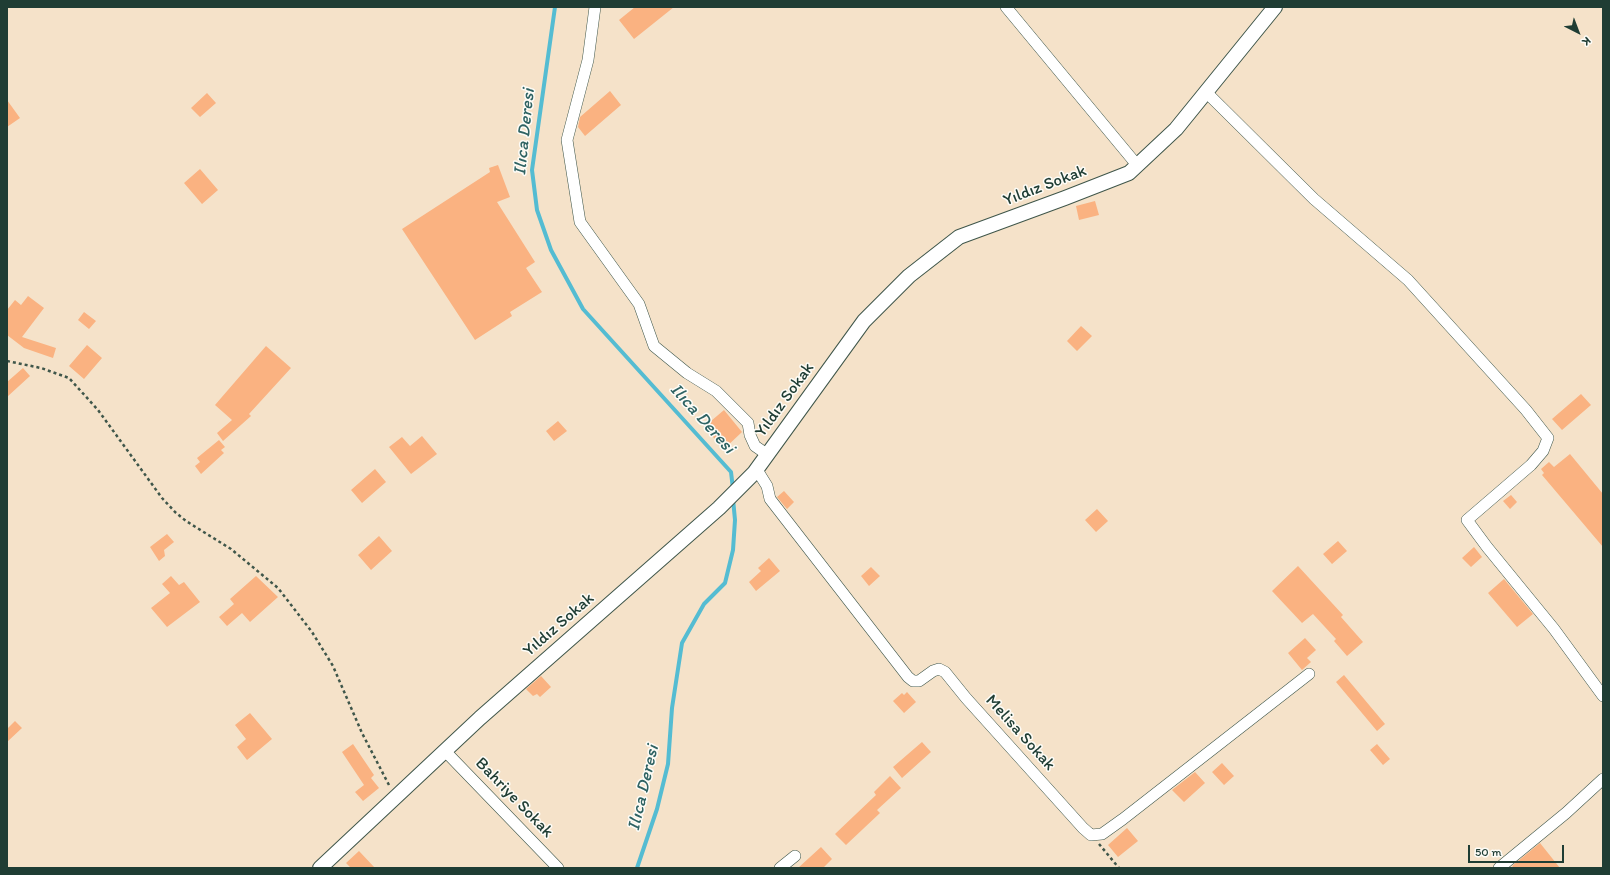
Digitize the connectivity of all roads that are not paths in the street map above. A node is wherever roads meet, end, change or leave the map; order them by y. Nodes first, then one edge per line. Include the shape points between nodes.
1 (595, 7) edge
2 (1006, 7) edge
3 (1275, 7) edge
4 (1206, 92) junction
5 (1138, 165) junction
6 (768, 455) junction
7 (755, 472) junction
8 (1309, 674) dead end
9 (1603, 696) edge
10 (445, 751) junction
11 (1603, 779) edge
12 (795, 856) dead end
13 (320, 868) edge
14 (558, 868) edge
15 (780, 868) edge
16 (1499, 868) edge

1 - 6 street via 588,60 567,140 580,222 639,304 654,346 687,373 716,391 748,423 755,446
2 - 5 street
3 - 4 street, Yıldız Sokak
4 - 5 street, Yıldız Sokak via 1176,129
4 - 9 street via 1314,199 1408,280 1526,410 1548,438 1543,451 1530,465 1467,520 1554,629
5 - 6 street, Yıldız Sokak via 1129,173 959,237 909,276 864,322
6 - 7 street, Yıldız Sokak
7 - 8 street, Melisa Sokak via 767,486 770,499 908,676 913,681 919,681 933,671 939,669 945,672 1091,835 1102,834 1123,819
7 - 10 street, Yıldız Sokak via 719,508
10 - 13 street, Yıldız Sokak
10 - 14 street, Bahriye Sokak
11 - 16 street
12 - 15 street

